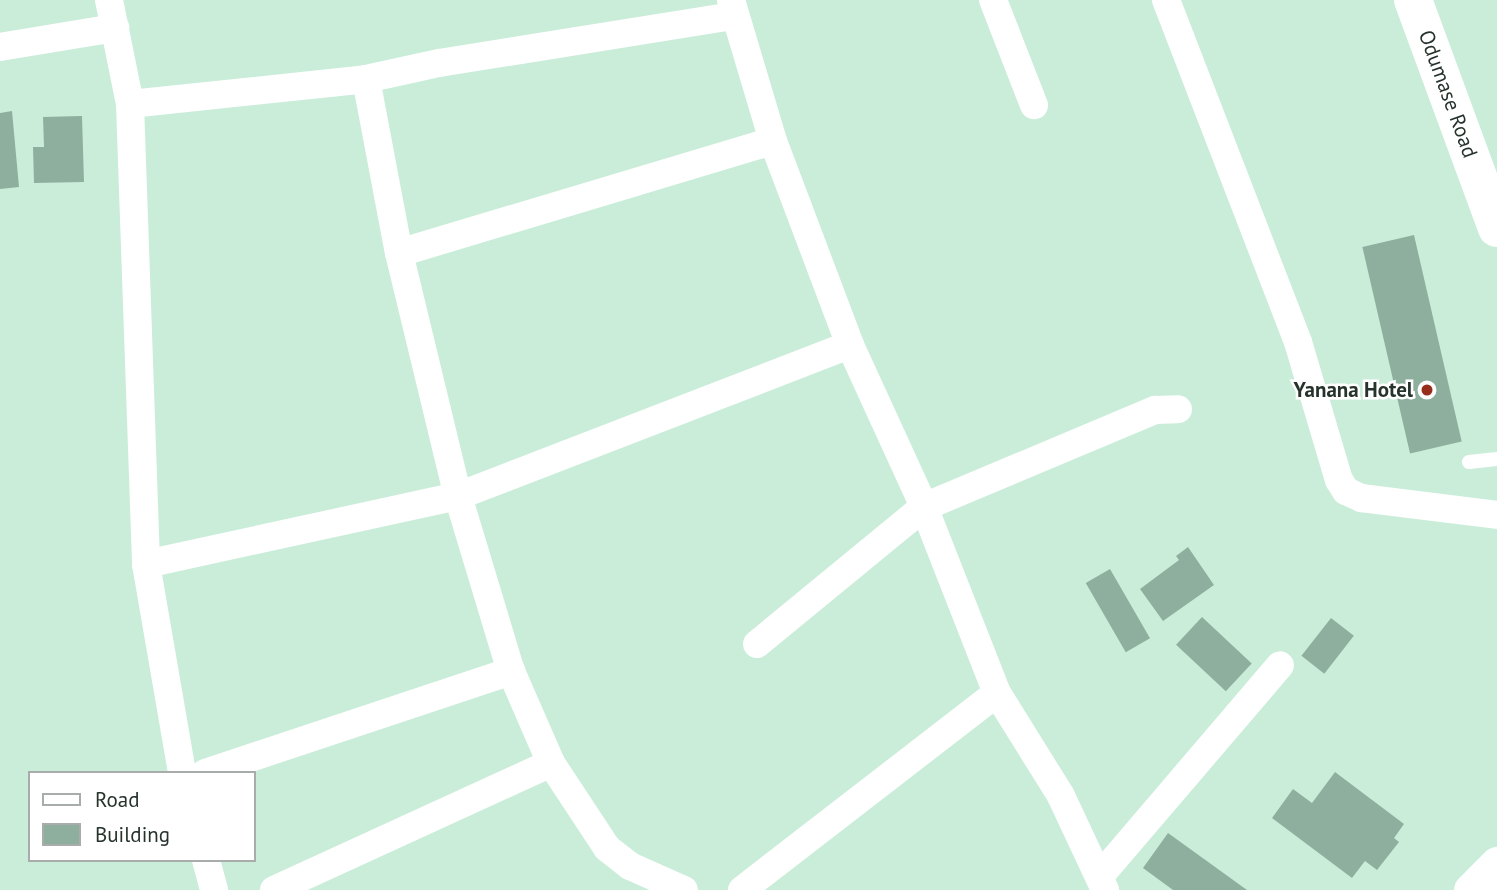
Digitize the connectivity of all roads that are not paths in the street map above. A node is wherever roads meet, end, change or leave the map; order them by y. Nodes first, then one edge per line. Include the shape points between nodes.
1 (109, 0) edge
2 (993, 0) edge
3 (1166, 0) edge
4 (1413, 0) edge
5 (732, 8) edge
6 (115, 28) junction
7 (0, 47) edge
8 (366, 79) junction
9 (130, 104) junction
10 (1034, 105) dead end
11 (773, 141) junction
12 (1497, 228) edge
13 (399, 253) junction
14 (850, 345) junction
15 (1178, 408) dead end
16 (1497, 459) edge
17 (1469, 462) dead end
18 (458, 496) junction
19 (924, 507) junction
20 (1497, 515) edge
21 (146, 564) junction
22 (757, 643) dead end
23 (1280, 665) dead end
24 (511, 671) junction
25 (997, 693) junction
26 (551, 763) junction
27 (182, 771) edge
28 (211, 771) edge
29 (207, 862) edge
30 (1497, 864) edge
31 (1102, 883) edge
32 (214, 890) edge
33 (274, 890) edge
34 (684, 890) edge
35 (742, 890) edge
36 (1471, 890) edge

1 - 6 street
2 - 10 street
3 - 20 street via 1298,342 1346,491 1361,498
4 - 12 main road, Odumase Road
5 - 8 street
5 - 11 street
6 - 7 street
6 - 9 street
8 - 9 street
8 - 13 street
9 - 21 street
11 - 13 street
11 - 14 street
13 - 18 street
14 - 18 street
14 - 19 street
15 - 19 street via 1155,410
16 - 17 lane
18 - 21 street
18 - 24 street
19 - 22 street
19 - 25 street
21 - 27 street
23 - 31 street
24 - 26 street
24 - 28 street
25 - 31 street via 1061,796
25 - 35 street
26 - 33 street
26 - 34 street via 607,848 630,866
29 - 32 street
30 - 36 street

